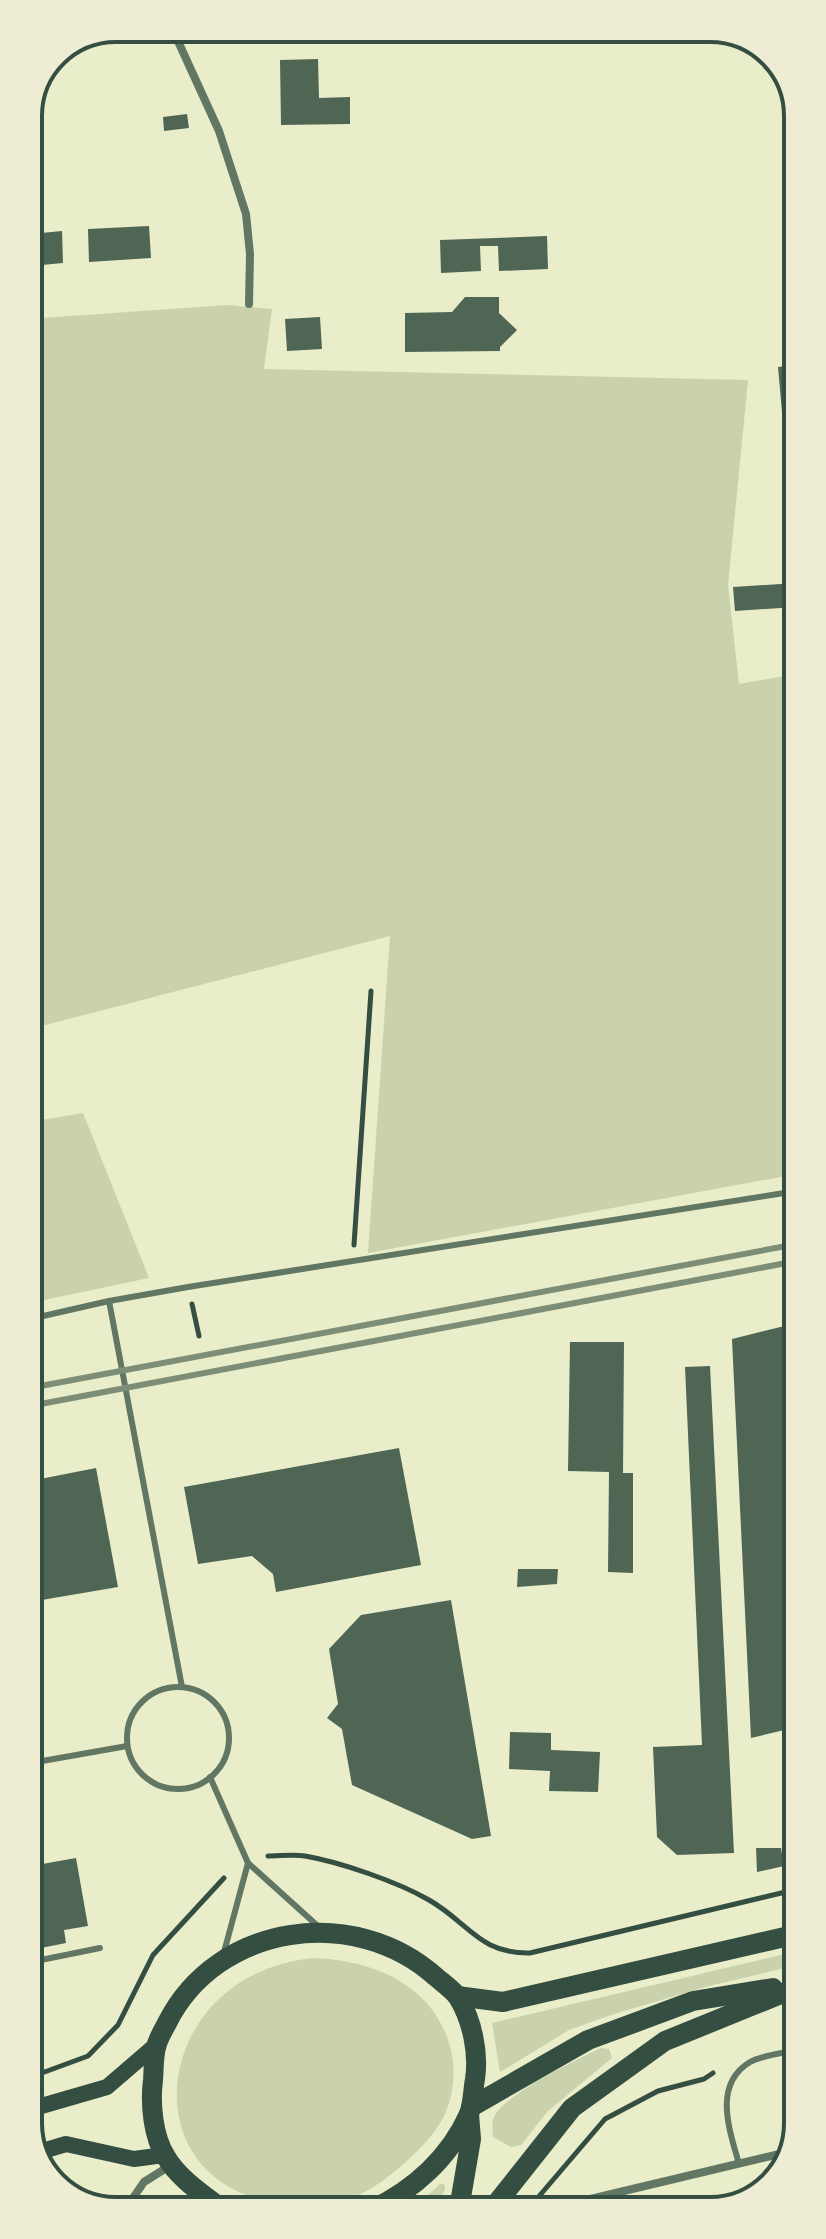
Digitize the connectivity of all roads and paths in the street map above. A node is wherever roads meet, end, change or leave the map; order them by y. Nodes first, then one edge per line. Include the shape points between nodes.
1 (178, 42) edge
2 (249, 304) dead end
3 (371, 991) dead end
4 (784, 1193) edge
5 (353, 1262) junction
6 (188, 1287) junction
7 (109, 1301) junction
8 (42, 1316) edge
9 (199, 1336) dead end
10 (182, 1687) junction
11 (127, 1746) junction
12 (42, 1761) edge
13 (210, 1777) junction
14 (248, 1863) junction
15 (326, 1933) junction
16 (784, 1937) edge
17 (100, 1948) dead end
18 (42, 1960) edge
19 (221, 1962) junction
20 (784, 1987) edge
21 (784, 1991) edge
22 (457, 1996) junction
23 (157, 2044) junction
24 (784, 2053) edge
25 (720, 2066) dead end
26 (42, 2107) edge
27 (470, 2110) junction
28 (48, 2150) edge
29 (776, 2155) edge
30 (168, 2160) junction
31 (739, 2164) junction
32 (134, 2197) edge
33 (207, 2197) edge
34 (393, 2197) edge
35 (461, 2197) edge
36 (502, 2197) edge
37 (538, 2197) edge
38 (599, 2197) edge

1 - 2 street via 219,131 246,214
3 - 5 path
4 - 5 lane
5 - 6 lane
6 - 7 lane
6 - 9 path
7 - 8 lane
7 - 10 lane
10 - 11 lane via 156,1691 136,1708
10 - 13 lane via 207,1696 228,1729 226,1756
11 - 12 lane
11 - 13 lane via 138,1771 160,1786 186,1789
13 - 14 lane
14 - 15 lane
14 - 19 lane
15 - 19 main road via 257,1943
15 - 22 main road via 358,1936 397,1950
16 - 22 main road via 503,2002
17 - 18 lane
19 - 23 main road via 197,1979 175,2007
20 - 27 main road via 693,2001 588,2040
21 - 36 main road via 665,2041 572,2108
22 - 27 main road via 472,2031 476,2071
23 - 26 main road via 107,2087
23 - 30 main road via 152,2090 156,2134
24 - 31 lane via 750,2061 731,2079 725,2114
25 - 37 path via 704,2079 658,2091 605,2119
27 - 34 main road via 432,2169
27 - 35 main road
28 - 30 main road via 66,2144 134,2159
29 - 31 street
30 - 32 street
30 - 33 main road
31 - 38 street

